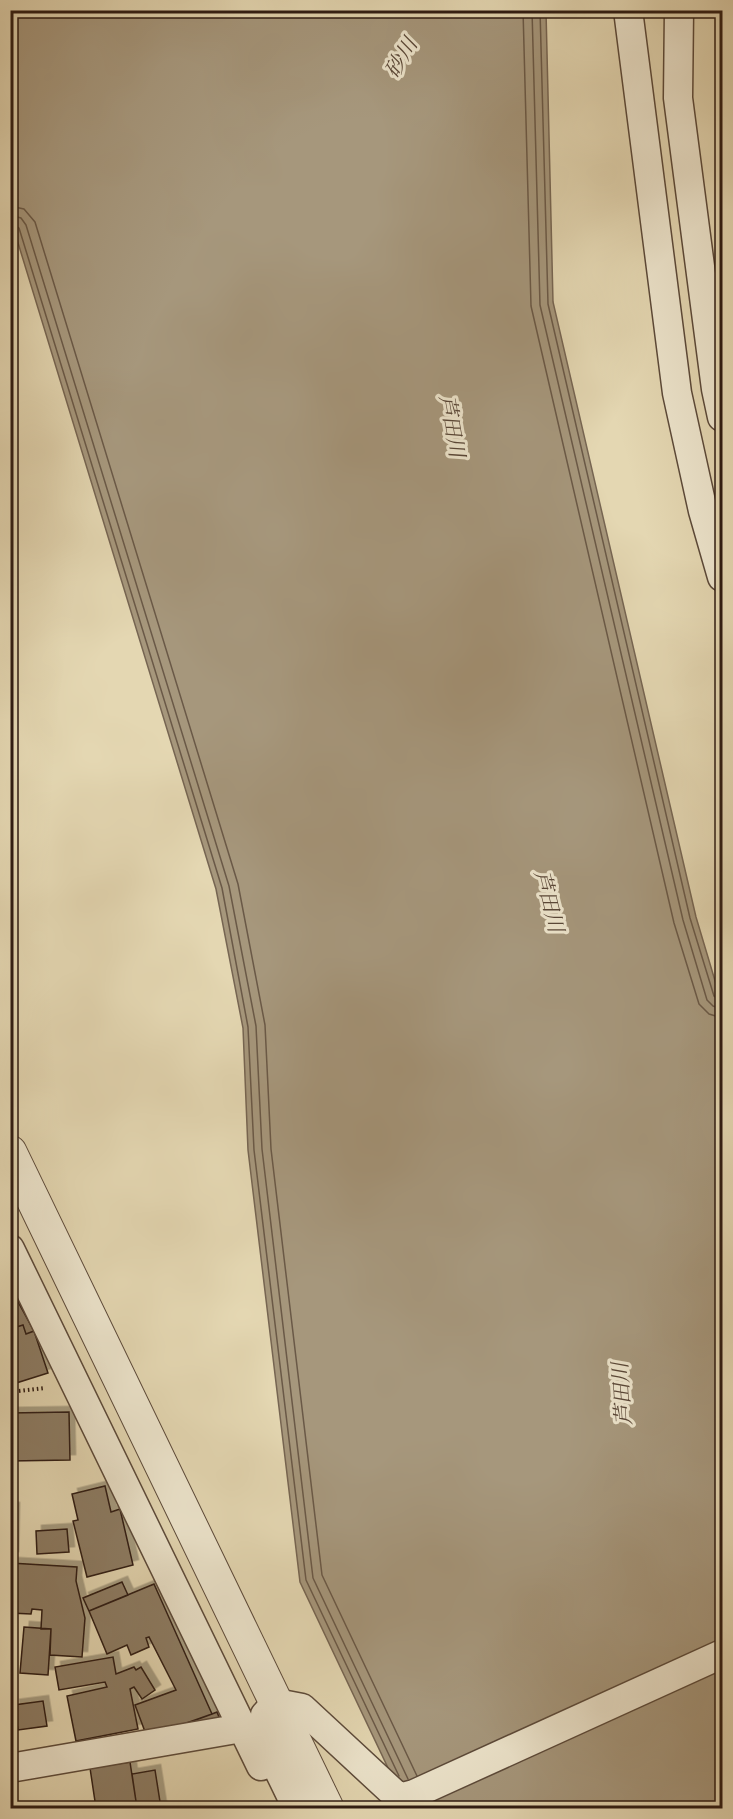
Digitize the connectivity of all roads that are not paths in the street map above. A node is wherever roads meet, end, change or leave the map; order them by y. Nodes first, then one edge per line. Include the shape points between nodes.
1 (628, 10) edge
2 (679, 10) edge
3 (723, 417) edge
4 (723, 577) edge
5 (10, 1152) edge
6 (10, 1249) edge
7 (723, 1654) edge
8 (276, 1703) junction
9 (242, 1728) junction
10 (10, 1768) edge
11 (282, 1809) edge
12 (297, 1809) edge
13 (327, 1809) edge

1 - 4 street via 677,393 703,511
2 - 3 street via 678,98 716,389
5 - 8 street
6 - 9 street
7 - 8 street via 399,1798 302,1708
8 - 12 street via 265,1715 264,1740
8 - 13 street
9 - 10 street
9 - 11 street

